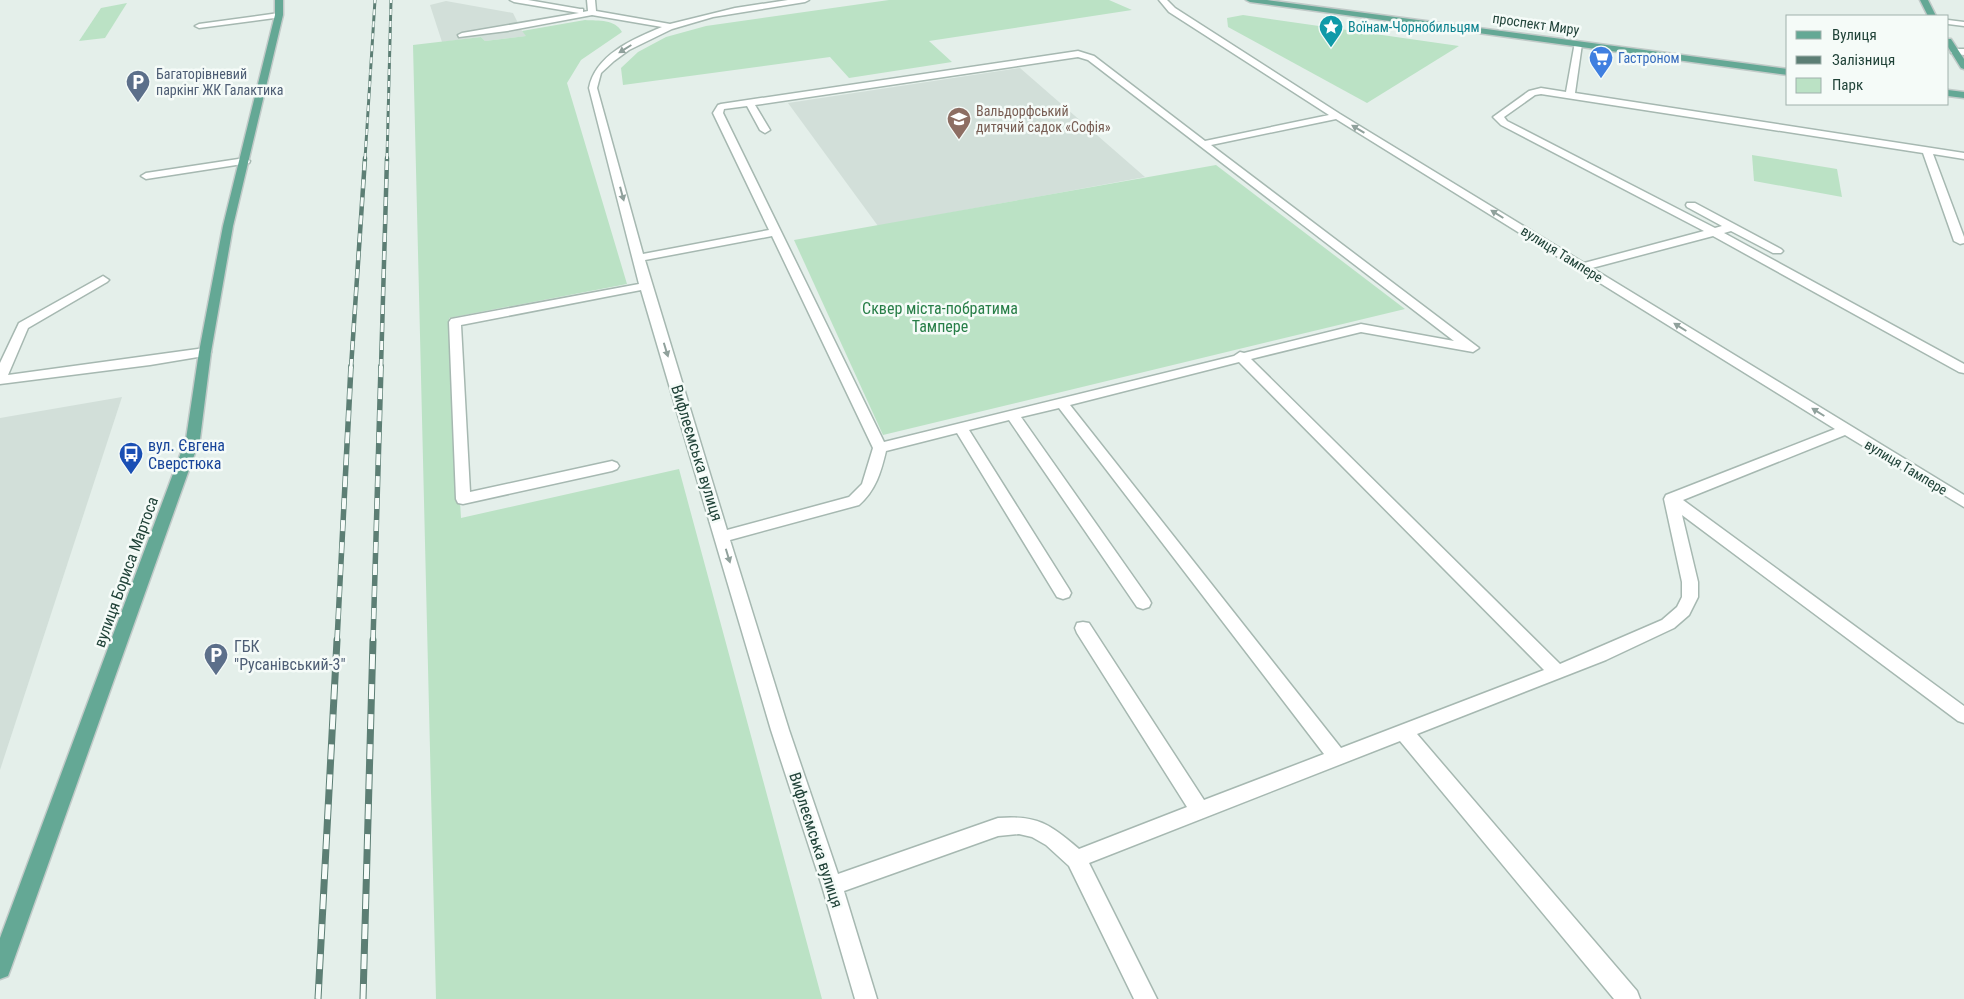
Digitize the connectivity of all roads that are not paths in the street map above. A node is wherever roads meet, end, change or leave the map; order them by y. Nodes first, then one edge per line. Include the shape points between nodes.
1 (514, 0) edge
2 (591, 0) edge
3 (805, 0) edge
4 (1164, 0) edge
5 (1250, 0) edge
6 (1924, 0) edge
7 (279, 8) edge
8 (592, 13) junction
9 (1932, 15) edge
10 (1949, 22) edge
11 (1964, 24) edge
12 (199, 26) dead end
13 (669, 26) junction
14 (462, 35) dead end
15 (1949, 43) edge
16 (1578, 44) junction
17 (1954, 51) junction
18 (1964, 52) edge
19 (1964, 66) edge
20 (1786, 72) edge
21 (1949, 93) edge
22 (1570, 95) junction
23 (1964, 95) edge
24 (749, 102) junction
25 (1337, 116) junction
26 (765, 130) dead end
27 (1203, 144) junction
28 (1927, 150) junction
29 (1964, 156) edge
30 (245, 161) junction
31 (146, 176) dead end
32 (1690, 205) dead end
33 (1732, 227) junction
34 (776, 232) junction
35 (1960, 241) dead end
36 (1777, 251) dead end
37 (639, 258) junction
38 (1583, 267) junction
39 (103, 280) dead end
40 (646, 286) junction
41 (205, 352) junction
42 (1240, 356) junction
43 (1964, 369) edge
44 (0, 379) edge
45 (1062, 403) junction
46 (1013, 416) junction
47 (961, 428) junction
48 (1846, 430) junction
49 (880, 448) junction
50 (612, 466) dead end
51 (1671, 499) junction
52 (1964, 502) edge
53 (722, 537) junction
54 (1063, 593) dead end
55 (1143, 603) dead end
56 (1083, 628) dead end
57 (1556, 671) junction
58 (1964, 716) edge
59 (1403, 732) junction
60 (1337, 757) junction
61 (1200, 811) junction
62 (1076, 860) junction
63 (832, 886) junction
64 (0, 968) edge
65 (866, 999) edge
66 (1146, 999) edge
67 (1629, 999) edge

1 - 8 street
2 - 8 street
3 - 13 street, Вифлеємська вулиця via 705,15
4 - 25 street, вулиця Тампере via 1172,10
5 - 16 main road, проспект Миру
6 - 9 main road
7 - 12 street
7 - 30 main road, вулиця Бориса Мартоса
8 - 13 street
8 - 14 street
10 - 11 street
13 -> 37 street, Вифлеємська вулиця via 616,54 597,73 593,88
15 - 17 main road
16 - 20 main road, проспект Миру
16 - 22 street
17 - 18 street
17 - 19 main road
21 - 23 main road
22 - 28 street
22 - 43 street via 1536,92 1498,117
24 - 26 street
24 - 27 street via 860,89 1069,54 1086,55
24 - 34 street via 721,107 718,113
25 - 27 street
38 -> 25 street, вулиця Тампере
27 - 42 street via 1473,348 1360,328
28 - 29 street
28 - 35 street
30 - 31 street
30 - 41 main road, вулиця Бориса Мартоса via 228,226
32 - 33 street
33 - 36 street
33 - 38 street
34 - 37 street
34 - 49 street
37 - 40 street, Вифлеємська вулиця
48 -> 38 street, вулиця Тампере
39 - 44 street via 23,326
40 - 50 street via 455,322 464,499
40 -> 53 street, Вифлеємська вулиця
41 - 44 street
41 - 64 main road, вулиця Бориса Мартоса via 193,439
42 - 45 street
42 - 57 street
45 - 46 street
45 - 60 street
46 - 47 street
46 - 55 street
47 - 49 street
47 - 54 street
48 - 51 street
48 - 52 street, вулиця Тампере
49 - 53 street via 868,488 854,501
51 - 57 street via 1690,582 1690,597 1683,611 1668,624
51 - 58 street
53 -> 63 street, Вифлеємська вулиця via 780,730
56 - 61 street
57 - 59 street
59 - 60 street
59 - 67 street
60 - 61 street
61 - 62 street
62 - 63 street via 1037,829 998,827
62 - 66 street
63 - 65 street, Вифлеємська вулиця

